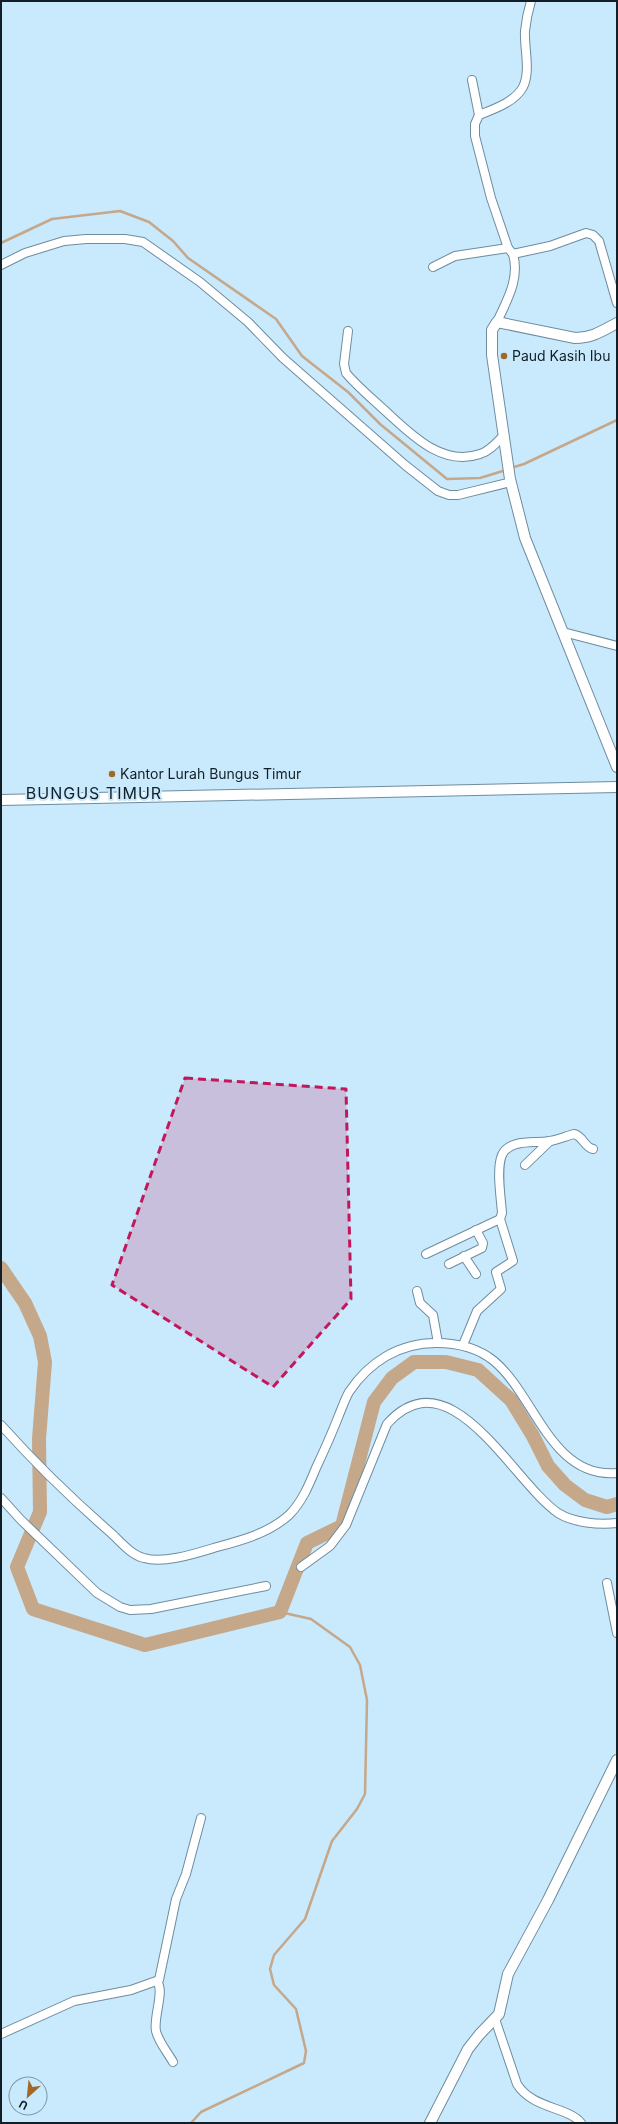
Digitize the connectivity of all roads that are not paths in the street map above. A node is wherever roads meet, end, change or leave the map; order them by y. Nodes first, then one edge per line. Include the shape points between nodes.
1 (531, 1) edge
2 (472, 80) dead end
3 (480, 115) junction
4 (511, 251) junction
5 (1, 265) edge
6 (433, 267) dead end
7 (617, 303) edge
8 (497, 322) junction
9 (617, 323) edge
10 (348, 331) dead end
11 (504, 437) junction
12 (510, 480) junction
13 (563, 632) junction
14 (617, 646) edge
15 (617, 767) edge
16 (617, 787) edge
17 (1, 800) edge
18 (550, 1142) junction
19 (593, 1149) dead end
20 (525, 1165) dead end
21 (500, 1219) junction
22 (476, 1230) junction
23 (426, 1254) dead end
24 (464, 1256) junction
25 (449, 1264) dead end
26 (476, 1274) dead end
27 (417, 1291) dead end
28 (438, 1341) junction
29 (464, 1345) junction
30 (1, 1425) edge
31 (617, 1473) edge
32 (1, 1498) edge
33 (617, 1523) edge
34 (301, 1567) dead end
35 (606, 1583) dead end
36 (266, 1586) dead end
37 (617, 1633) edge
38 (617, 1760) edge
39 (201, 1818) dead end
40 (157, 1982) junction
41 (496, 2019) junction
42 (1, 2034) edge
43 (173, 2062) dead end
44 (430, 2123) edge
45 (581, 2123) edge

1 - 3 street via 526,26 526,77 522,88 499,107
2 - 3 street
3 - 4 street via 475,124 476,136 491,198
4 - 6 street via 455,256
4 - 7 street via 550,246 580,234 593,235 599,241
4 - 8 street via 516,268 515,280
5 - 12 street via 25,253 64,241 125,239 143,242 200,282 248,322 283,358 438,491 458,495
8 - 9 street via 574,338 592,337
8 - 11 street via 492,330 492,355
10 - 11 street via 344,364 346,373 419,441 436,450 470,456 481,454
11 - 12 street
12 - 13 street via 525,538
13 - 14 street
13 - 15 street
16 - 17 street
18 - 19 street via 574,1134
18 - 20 street
18 - 21 street via 523,1143 512,1146 502,1154 499,1169 502,1214
21 - 22 street
21 - 29 street via 513,1261 496,1272 501,1289 477,1311
22 - 23 street
22 - 24 street via 483,1246
24 - 25 street
24 - 26 street
27 - 28 street via 420,1303 432,1312
28 - 29 street
28 - 30 street via 421,1343 388,1354 371,1367 348,1393 307,1488 289,1515 254,1536 189,1555 157,1560 134,1554 23,1450
29 - 31 street via 496,1362 520,1391 541,1427 567,1456 586,1470 604,1474
32 - 36 street via 97,1593 130,1610 151,1609
33 - 34 street via 591,1524 559,1513 526,1483 491,1441 456,1411 434,1402 398,1411 387,1424 346,1525 338,1537 320,1554
35 - 37 street
38 - 41 street via 548,1900 510,1970 504,1986 501,2010
39 - 40 street via 186,1874 176,1899 162,1974
40 - 42 street via 74,2001
40 - 43 street via 161,1991 156,2015 156,2032
41 - 44 street via 486,2026 468,2049
41 - 45 street via 517,2084 522,2092 537,2102 574,2117

